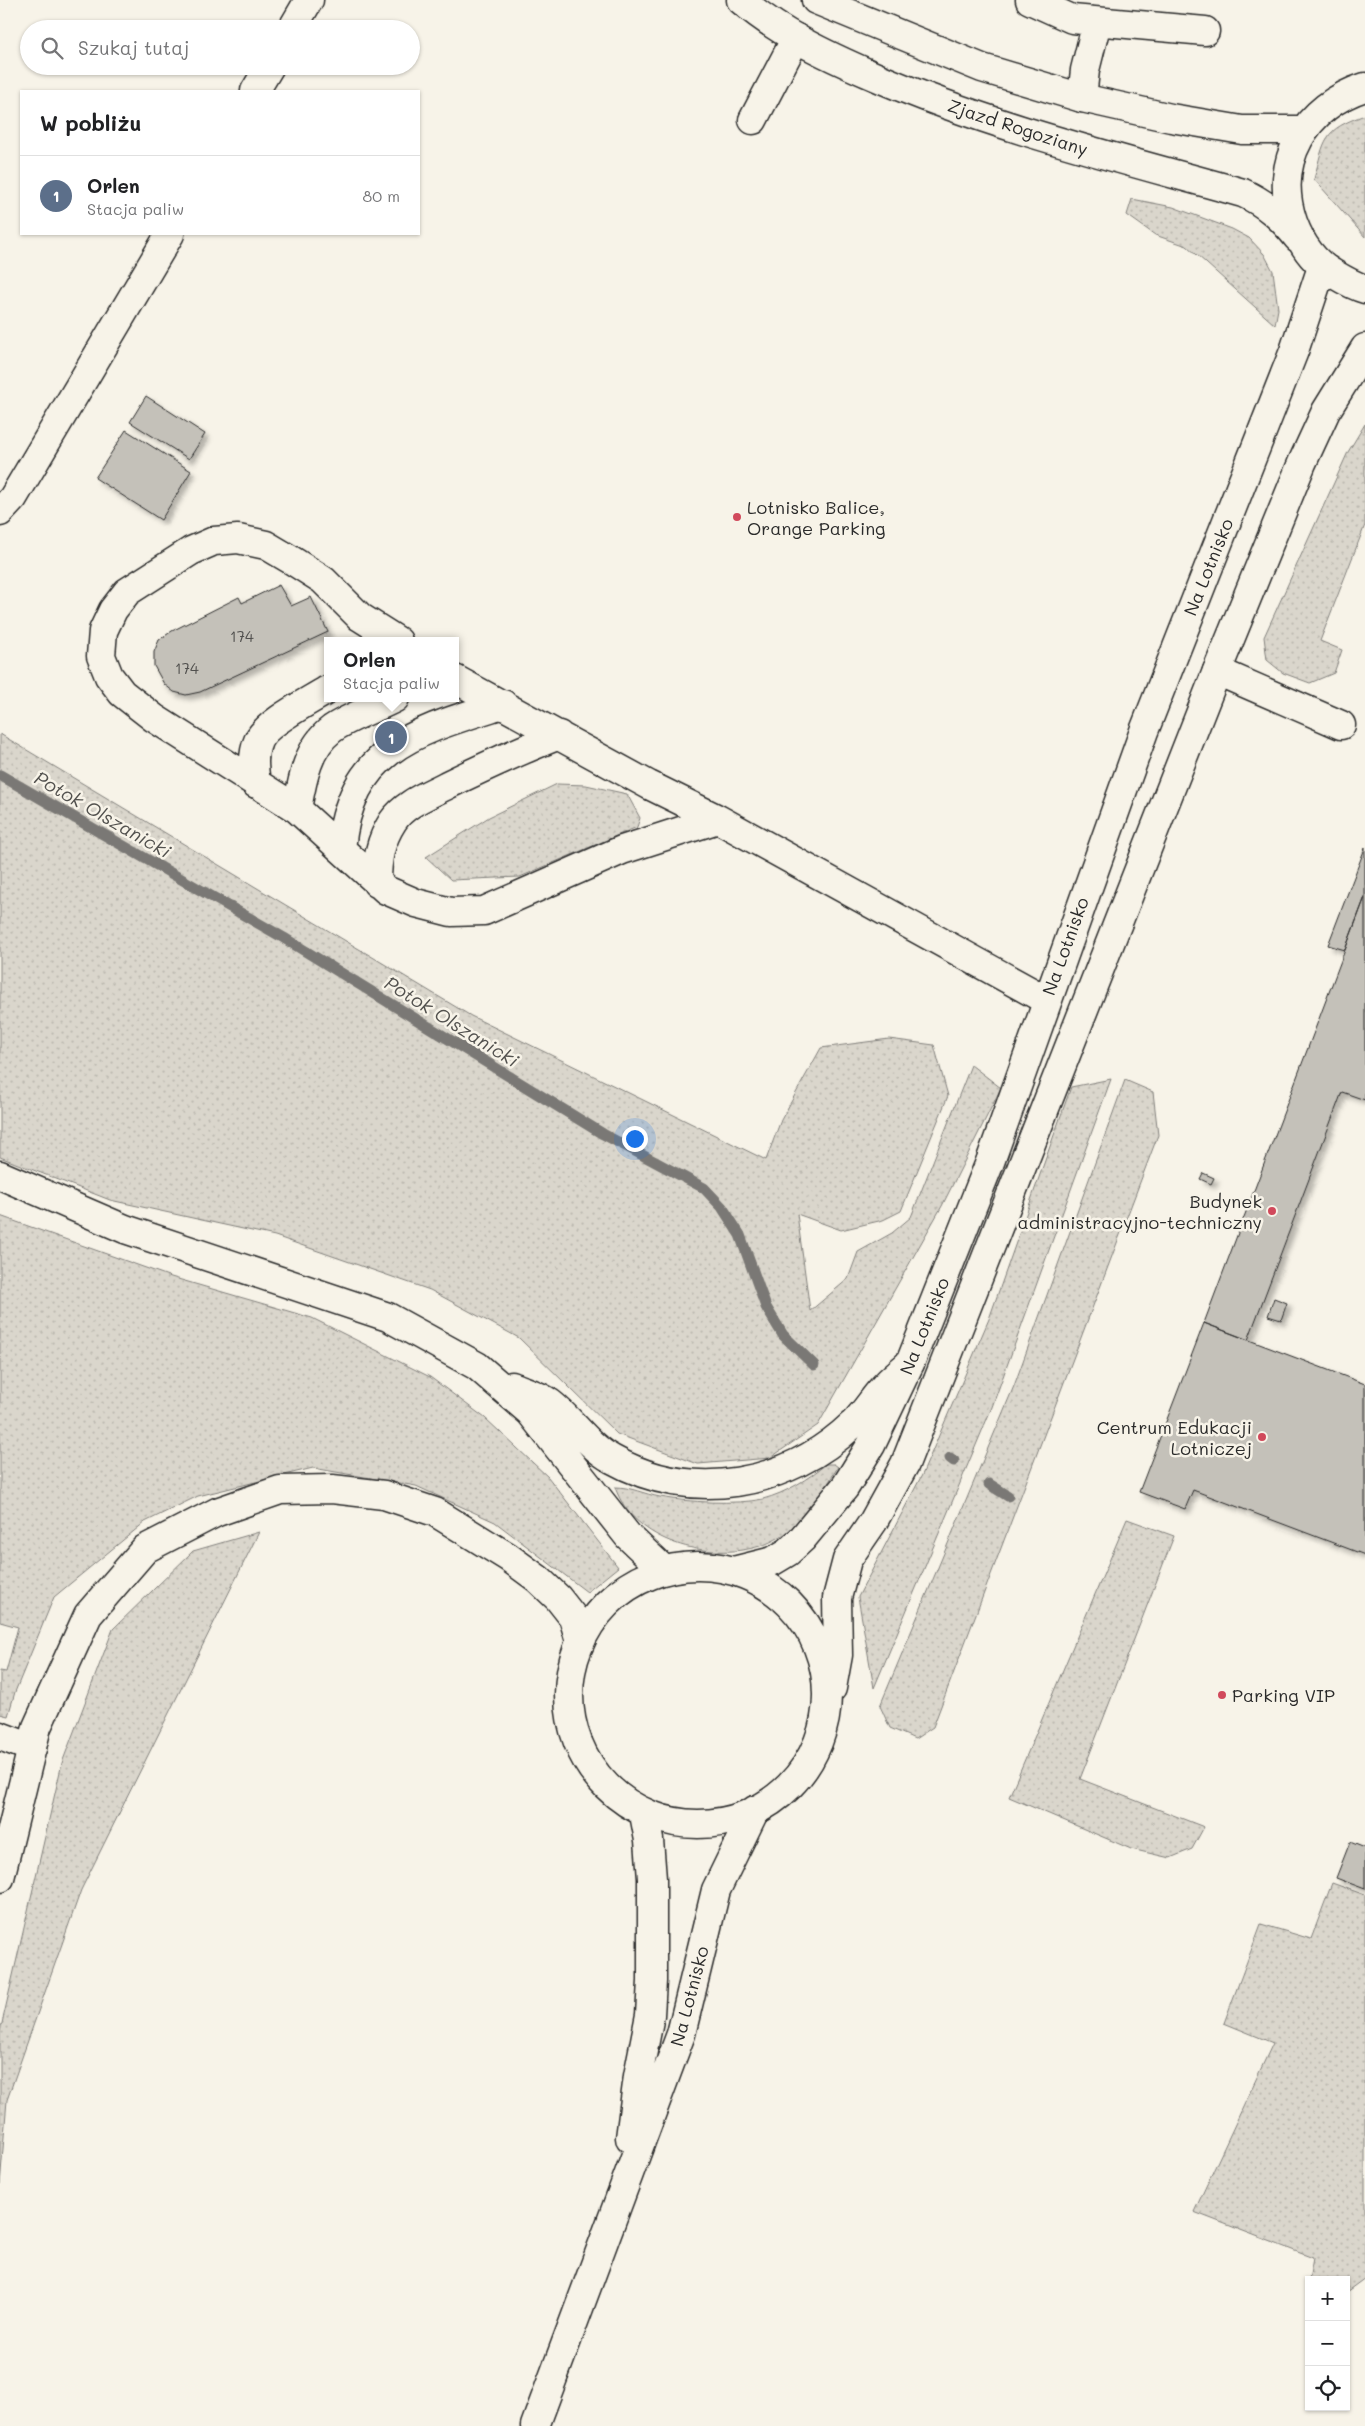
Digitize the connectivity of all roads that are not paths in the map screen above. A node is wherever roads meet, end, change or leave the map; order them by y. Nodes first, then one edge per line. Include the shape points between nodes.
1 (309, 0) edge
2 (741, 0) edge
3 (816, 0) edge
4 (1030, 0) edge
5 (297, 20) edge
6 (1097, 22) junction
7 (1205, 31) dead end
8 (796, 38) junction
9 (265, 75) edge
10 (1365, 87) edge
11 (256, 90) edge
12 (1082, 98) junction
13 (753, 120) dead end
14 (1304, 130) junction
15 (169, 235) edge
16 (1298, 238) junction
17 (1322, 267) junction
18 (1365, 289) edge
19 (1365, 348) edge
20 (0, 512) edge
21 (392, 637) edge
22 (1217, 671) junction
23 (459, 680) edge
24 (324, 692) edge
25 (387, 702) edge
26 (503, 704) junction
27 (1341, 725) dead end
28 (559, 735) junction
29 (256, 784) junction
30 (297, 810) junction
31 (718, 818) junction
32 (341, 849) junction
33 (377, 883) junction
34 (1046, 1000) junction
35 (0, 1176) edge
36 (910, 1363) junction
37 (490, 1377) junction
38 (664, 1570) junction
39 (737, 1570) junction
40 (580, 1641) junction
41 (832, 1688) junction
42 (0, 1736) edge
43 (32, 1748) junction
44 (755, 1810) junction
45 (644, 1814) junction
46 (0, 1878) edge
47 (624, 2184) junction
48 (536, 2426) edge

1 - 5 main road
2 - 8 main road, Zjazd Rogoziany via 758,15
3 - 12 main road via 982,68
4 - 6 main road via 1072,19
6 - 7 main road
6 - 12 main road
8 - 13 main road
8 - 16 main road, Zjazd Rogoziany via 902,88 1010,128 1243,193 1280,216
9 - 11 main road
10 - 14 main road via 1337,98
12 - 14 main road via 1242,130
14 - 16 main road via 1293,150 1287,172 1288,206
15 - 20 main road via 13,498
16 - 17 main road, Zjazd Rogoziany
17 - 18 main road
17 - 34 main road, Na Lotnisko via 1294,351 1144,731
19 - 22 main road, Na Lotnisko via 1326,411 1302,463
21 - 29 main road via 360,617 323,580 301,565 266,545 238,539 214,541 191,551 127,592 103,631 101,656 109,676 122,693 154,718
22 - 27 main road
22 - 41 main road, Na Lotnisko via 905,1464 848,1560 837,1598 838,1656
23 - 26 main road
24 - 29 main road via 276,721 258,739 253,760
25 - 30 main road via 332,730 310,756
26 - 28 main road
26 - 32 main road via 452,720 390,748 366,773 352,798 343,824
28 - 31 main road via 649,785
28 - 33 main road via 501,758 413,802 394,819 383,838 377,858
29 - 30 main road
30 - 32 main road
31 - 33 main road via 622,850 484,911 451,912 416,903
31 - 34 main road
32 - 33 main road
34 - 36 main road, Na Lotnisko via 990,1162
35 - 37 main road via 125,1229 388,1317 477,1366
36 - 37 main road via 883,1387 854,1423 828,1445 803,1461 767,1476 728,1483 685,1484 641,1474 610,1458 549,1402
36 - 39 main road, Na Lotnisko via 871,1445 844,1487 802,1539 772,1561
37 - 38 main road via 530,1412 628,1536
38 - 39 main road via 690,1566
38 - 40 main road via 620,1592 602,1608
39 - 41 main road via 765,1585 812,1633
40 - 43 main road via 573,1617 538,1579 435,1512 384,1495 332,1489 280,1490 217,1512 145,1548 88,1615 37,1727
40 - 45 main road via 571,1666 568,1694 569,1717 579,1749 594,1778 612,1797
41 - 44 main road, Na Lotnisko via 829,1720 809,1765 792,1784
42 - 43 main road
43 - 46 main road
44 - 45 main road, Na Lotnisko via 732,1818 707,1821
44 - 47 main road, Na Lotnisko via 716,1890 681,2034
45 - 47 main road, Na Lotnisko via 652,1879 652,1980 650,2014
47 - 48 main road, Na Lotnisko

